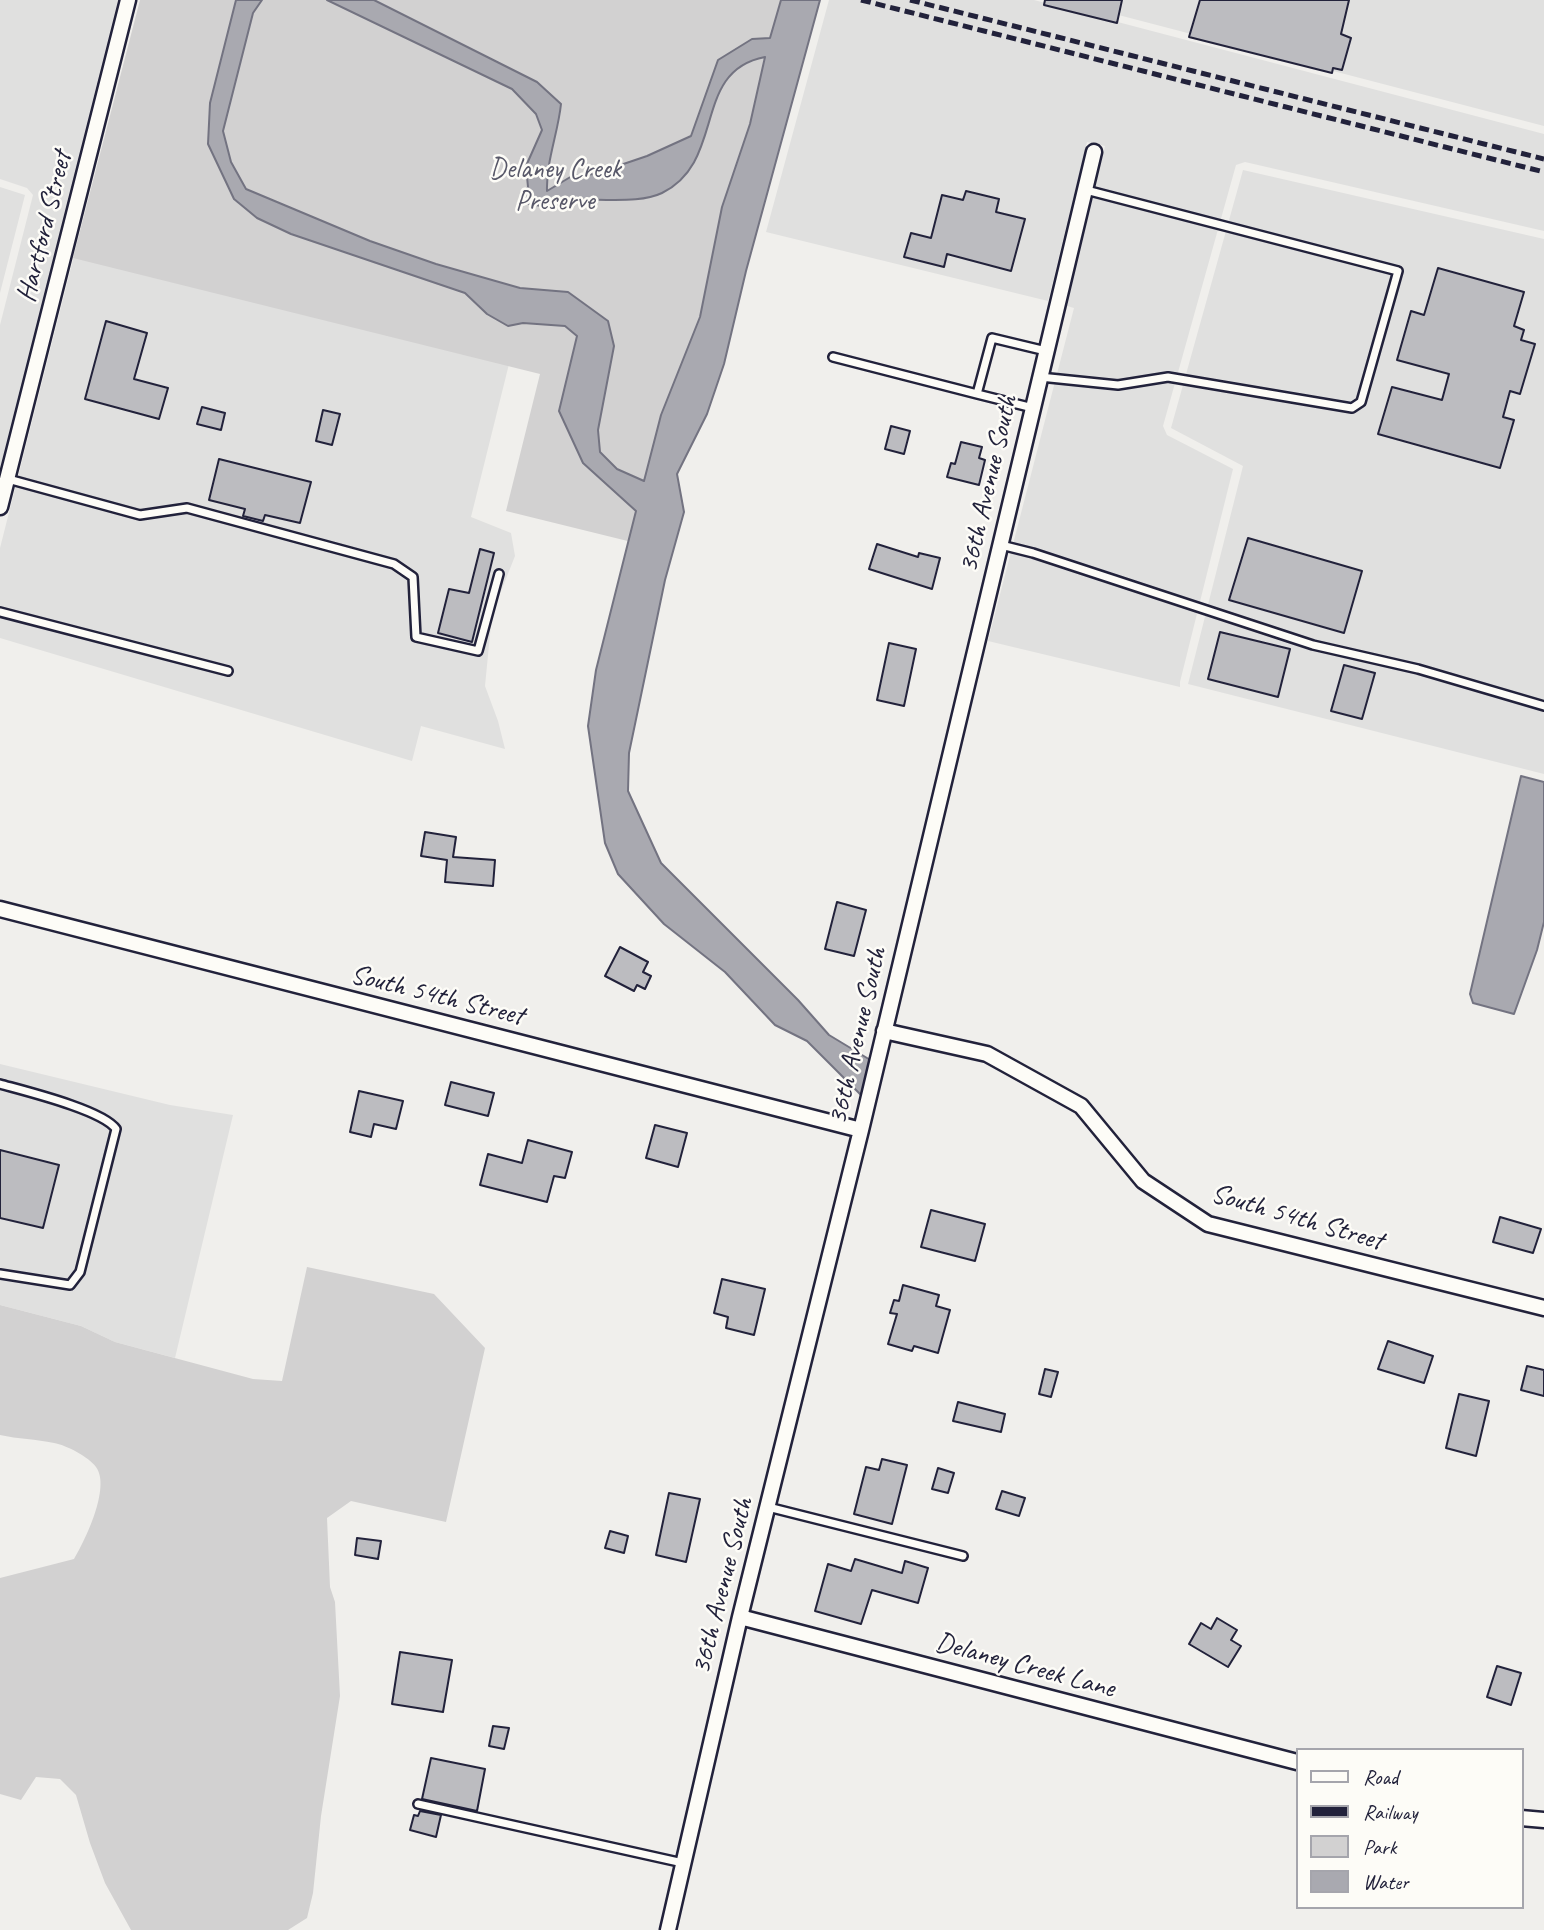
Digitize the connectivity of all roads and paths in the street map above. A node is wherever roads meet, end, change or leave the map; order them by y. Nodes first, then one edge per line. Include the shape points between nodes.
1 (128, 0) edge
2 (1094, 152) dead end
3 (1085, 190) junction
4 (1046, 351) junction
5 (833, 357) dead end
6 (1040, 377) junction
7 (977, 394) junction
8 (1033, 408) junction
9 (7, 479) junction
10 (0, 508) edge
11 (1000, 545) junction
12 (499, 574) dead end
13 (0, 612) edge
14 (229, 671) dead end
15 (1544, 706) edge
16 (0, 909) edge
17 (884, 1031) junction
18 (0, 1084) edge
19 (861, 1129) junction
20 (0, 1274) edge
21 (1544, 1308) edge
22 (768, 1507) junction
23 (963, 1556) dead end
24 (740, 1618) junction
25 (1296, 1762) edge
26 (418, 1804) dead end
27 (1523, 1818) edge
28 (1544, 1820) edge
29 (683, 1864) junction
30 (668, 1930) edge

1 - 9 street, Hartford Street
2 - 3 street, 36th Avenue South
3 - 4 street, 36th Avenue South
3 - 6 lane via 1398,271 1361,402 1352,408 1168,377 1118,385
4 - 6 street, 36th Avenue South
4 - 7 lane via 992,338
5 - 7 lane
6 - 8 street, 36th Avenue South
7 - 8 lane
8 - 11 street, 36th Avenue South
9 - 10 street, Hartford Street
9 - 12 lane via 140,515 187,508 394,564 413,577 416,637 478,651
11 - 15 lane via 1313,645 1418,669
11 - 17 street, 36th Avenue South
13 - 14 lane
16 - 19 street, South 54th Street
17 - 19 street, 36th Avenue South
17 - 21 street, South 54th Street via 987,1054 1080,1106 1143,1181 1208,1224
18 - 20 lane via 70,1105 116,1129 80,1272 70,1285
19 - 22 street, 36th Avenue South
22 - 23 lane
22 - 24 street, 36th Avenue South
24 - 25 street, Delaney Creek Lane
24 - 29 street, 36th Avenue South
26 - 29 lane
27 - 28 street
29 - 30 street, 36th Avenue South

